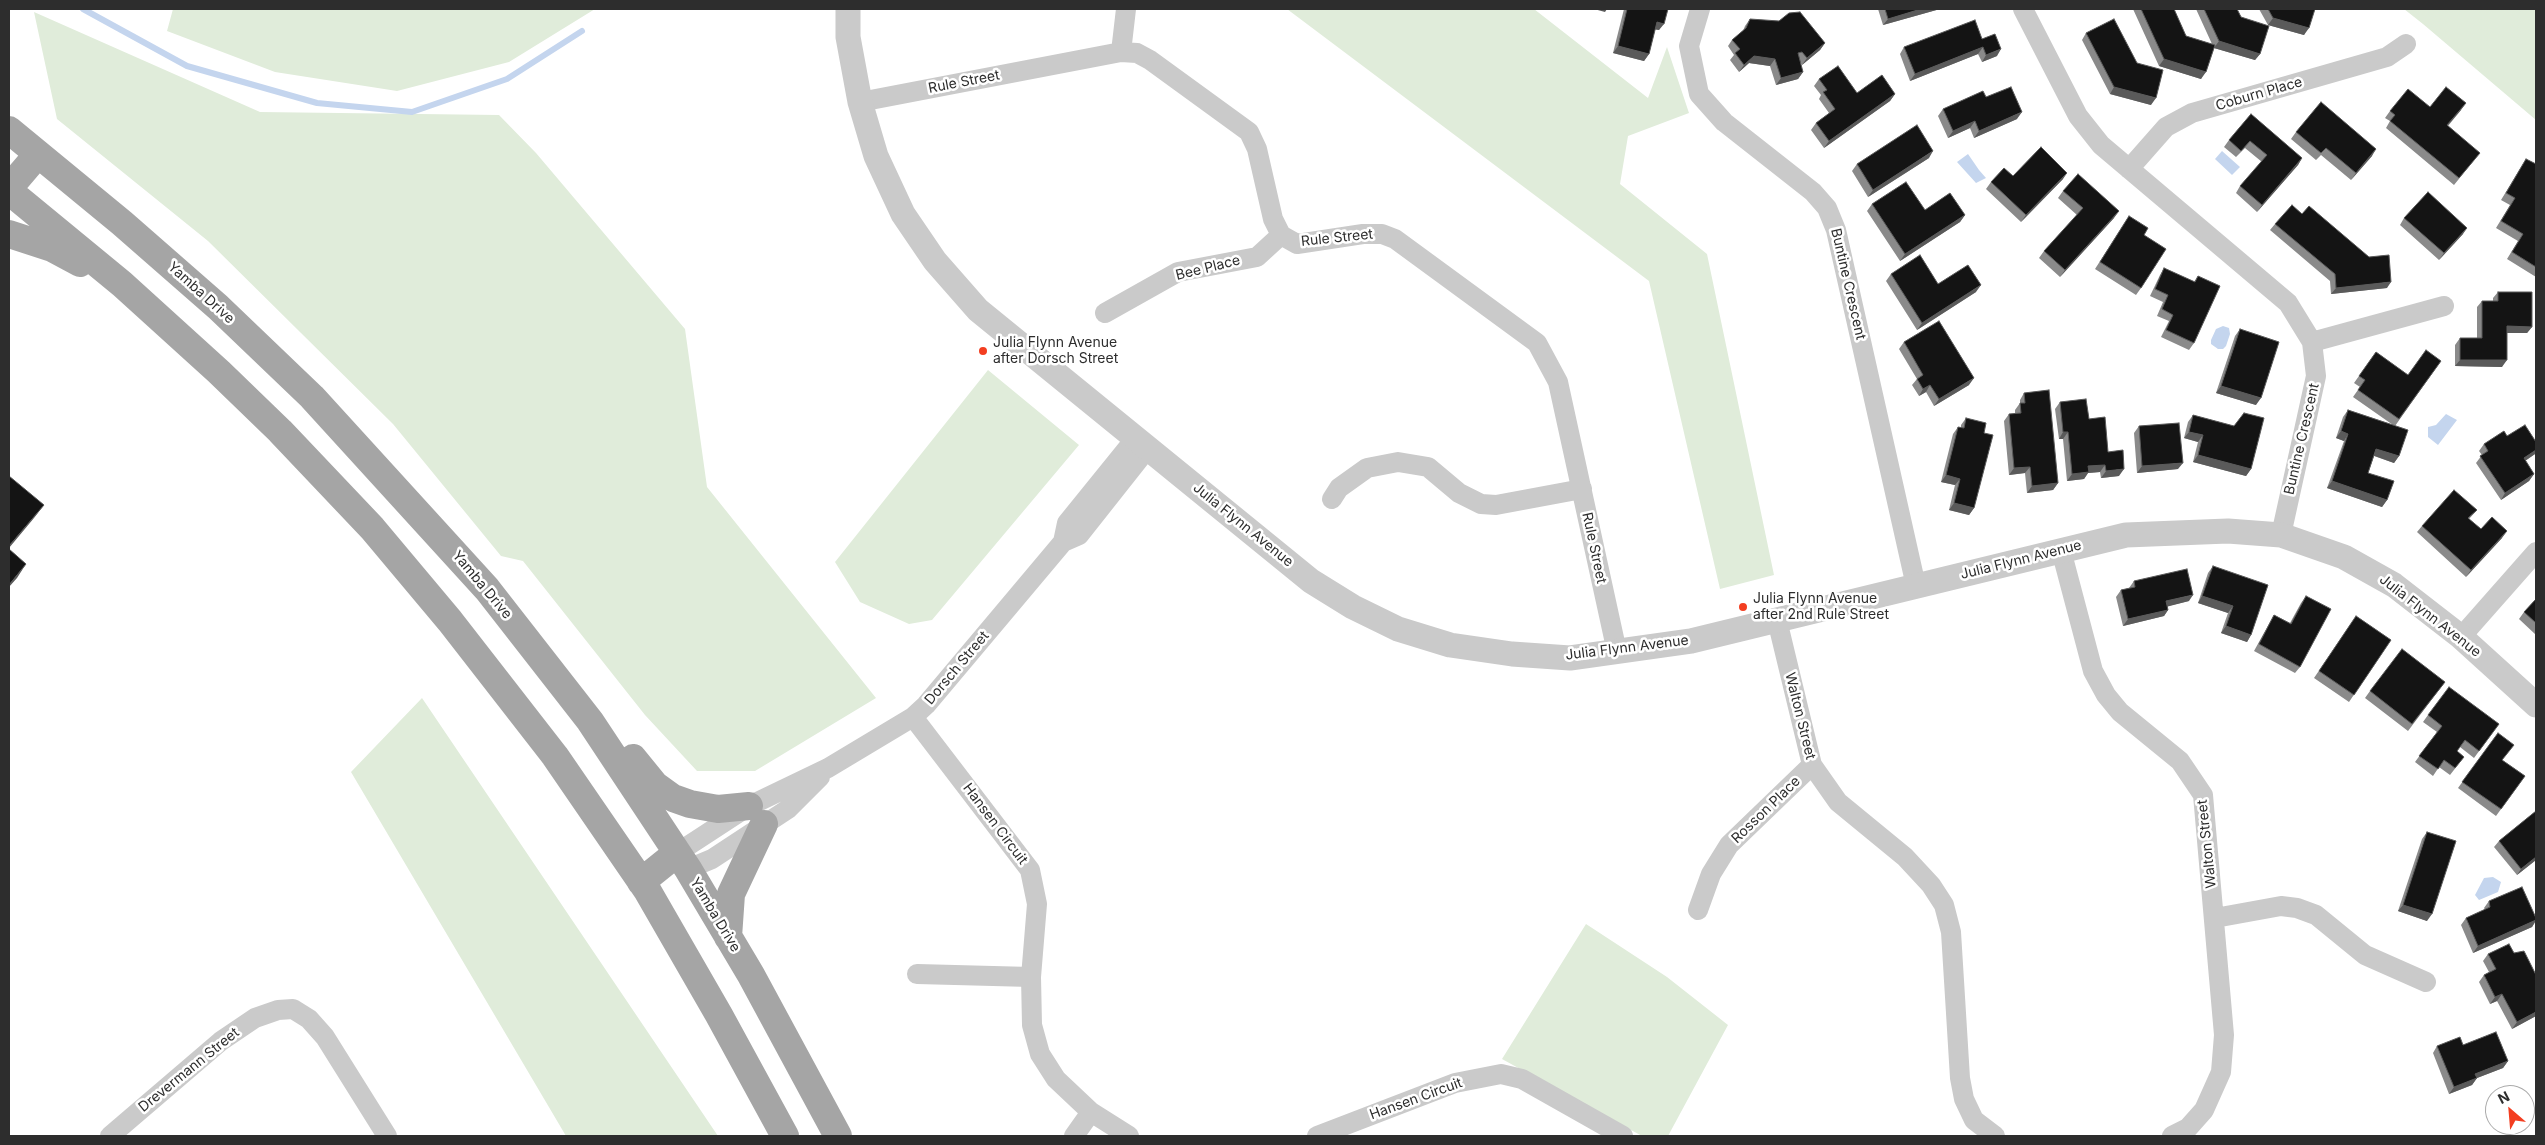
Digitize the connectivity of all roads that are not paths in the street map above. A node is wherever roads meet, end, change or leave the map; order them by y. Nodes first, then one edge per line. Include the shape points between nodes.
1 (848, 9) edge
2 (1126, 9) edge
3 (1700, 9) edge
4 (2023, 9) edge
5 (2406, 44) dead end
6 (1121, 52) junction
7 (860, 102) junction
8 (20, 147) edge
9 (2129, 169) junction
10 (9, 189) edge
11 (9, 234) edge
12 (1281, 235) junction
13 (122, 284) junction
14 (2444, 306) dead end
15 (1105, 313) dead end
16 (2312, 342) junction
17 (1141, 444) junction
18 (1582, 489) junction
19 (1332, 499) dead end
20 (2281, 535) junction
21 (2061, 550) junction
22 (2536, 552) edge
23 (1916, 586) junction
24 (1777, 620) junction
25 (2461, 637) junction
26 (1617, 652) junction
27 (2536, 704) edge
28 (919, 711) junction
29 (590, 721) junction
30 (1812, 765) junction
31 (757, 815) junction
32 (682, 861) junction
33 (644, 886) junction
34 (1698, 910) dead end
35 (2215, 918) junction
36 (728, 937) junction
37 (917, 974) dead end
38 (1031, 977) junction
39 (2426, 982) dead end
40 (1092, 1112) junction
41 (110, 1136) edge
42 (388, 1136) edge
43 (785, 1136) edge
44 (838, 1136) edge
45 (1074, 1136) edge
46 (1129, 1136) edge
47 (1317, 1136) edge
48 (1623, 1136) edge
49 (1995, 1136) edge
50 (2172, 1136) edge

1 - 7 street, Julia Flynn Avenue via 848,37
2 - 6 street
3 - 23 street, Buntine Crescent via 1689,46 1699,94 1724,122 1813,192 1827,208 1836,230
4 - 9 street, Buntine Crescent via 2078,116 2101,146
5 - 9 street, Coburn Place via 2386,57 2192,113 2166,127
6 - 7 street, Rule Street
6 - 12 street, Rule Street via 1137,53 1150,60 1248,132 1257,149 1272,219
7 - 17 street, Julia Flynn Avenue via 876,156 904,214 935,261 978,310
8 - 10 main road
8 - 29 main road, Yamba Drive via 122,223 218,307 312,397 487,588
9 - 16 street, Buntine Crescent via 2288,303
10 - 13 main road
11 - 13 main road via 52,248
12 - 15 street, Bee Place via 1257,257 1178,272
12 - 18 street, Rule Street via 1297,244 1382,234 1395,240 1537,343 1558,382
13 - 33 main road via 187,340 372,528 450,621 555,756
14 - 16 street
16 - 20 street, Buntine Crescent via 2316,376
17 - 26 street, Julia Flynn Avenue via 1311,580 1353,607 1398,629 1450,645 1512,654 1570,658
17 - 28 street, Dorsch Street via 1068,523 1064,542
18 - 19 street via 1496,505 1481,504 1459,493 1428,468 1398,462 1367,468 1339,488
18 - 26 street, Rule Street
20 - 21 street, Julia Flynn Avenue via 2228,531 2126,535
20 - 25 street, Julia Flynn Avenue via 2344,557 2394,585
21 - 23 street, Julia Flynn Avenue
21 - 35 street, Walton Street via 2093,671 2106,695 2120,712 2180,761 2203,795
22 - 25 street
23 - 24 street, Julia Flynn Avenue
24 - 26 street, Julia Flynn Avenue via 1690,641
24 - 30 street, Walton Street
25 - 27 street, Julia Flynn Avenue
28 - 31 street, Dorsch Street via 828,768 788,809
28 - 38 street, Hansen Circuit via 1030,870 1037,904
29 - 31 main road via 626,748 656,785 673,798
29 - 32 main road, Yamba Drive
30 - 34 street, Rosson Place via 1729,845 1711,874
30 - 49 street, Walton Street via 1838,802 1905,857 1931,885 1944,905 1951,932 1964,1099 1974,1120
31 - 32 street, Dorsch Street via 707,862
31 - 36 main road via 732,894
32 - 33 main road
32 - 36 main road, Yamba Drive
33 - 43 main road
35 - 39 street via 2281,906 2297,908 2316,915 2365,955
35 - 50 street, Walton Street via 2224,1035 2221,1072 2204,1110 2188,1128
36 - 44 main road, Yamba Drive
37 - 38 street
38 - 40 street, Hansen Circuit via 1032,1025 1040,1054 1056,1079
40 - 45 street
40 - 46 street, Hansen Circuit
41 - 42 street, Drevermann Street via 221,1041 255,1018 278,1010 294,1009 309,1019 325,1037
47 - 48 street, Hansen Circuit via 1455,1083 1501,1074 1522,1079

